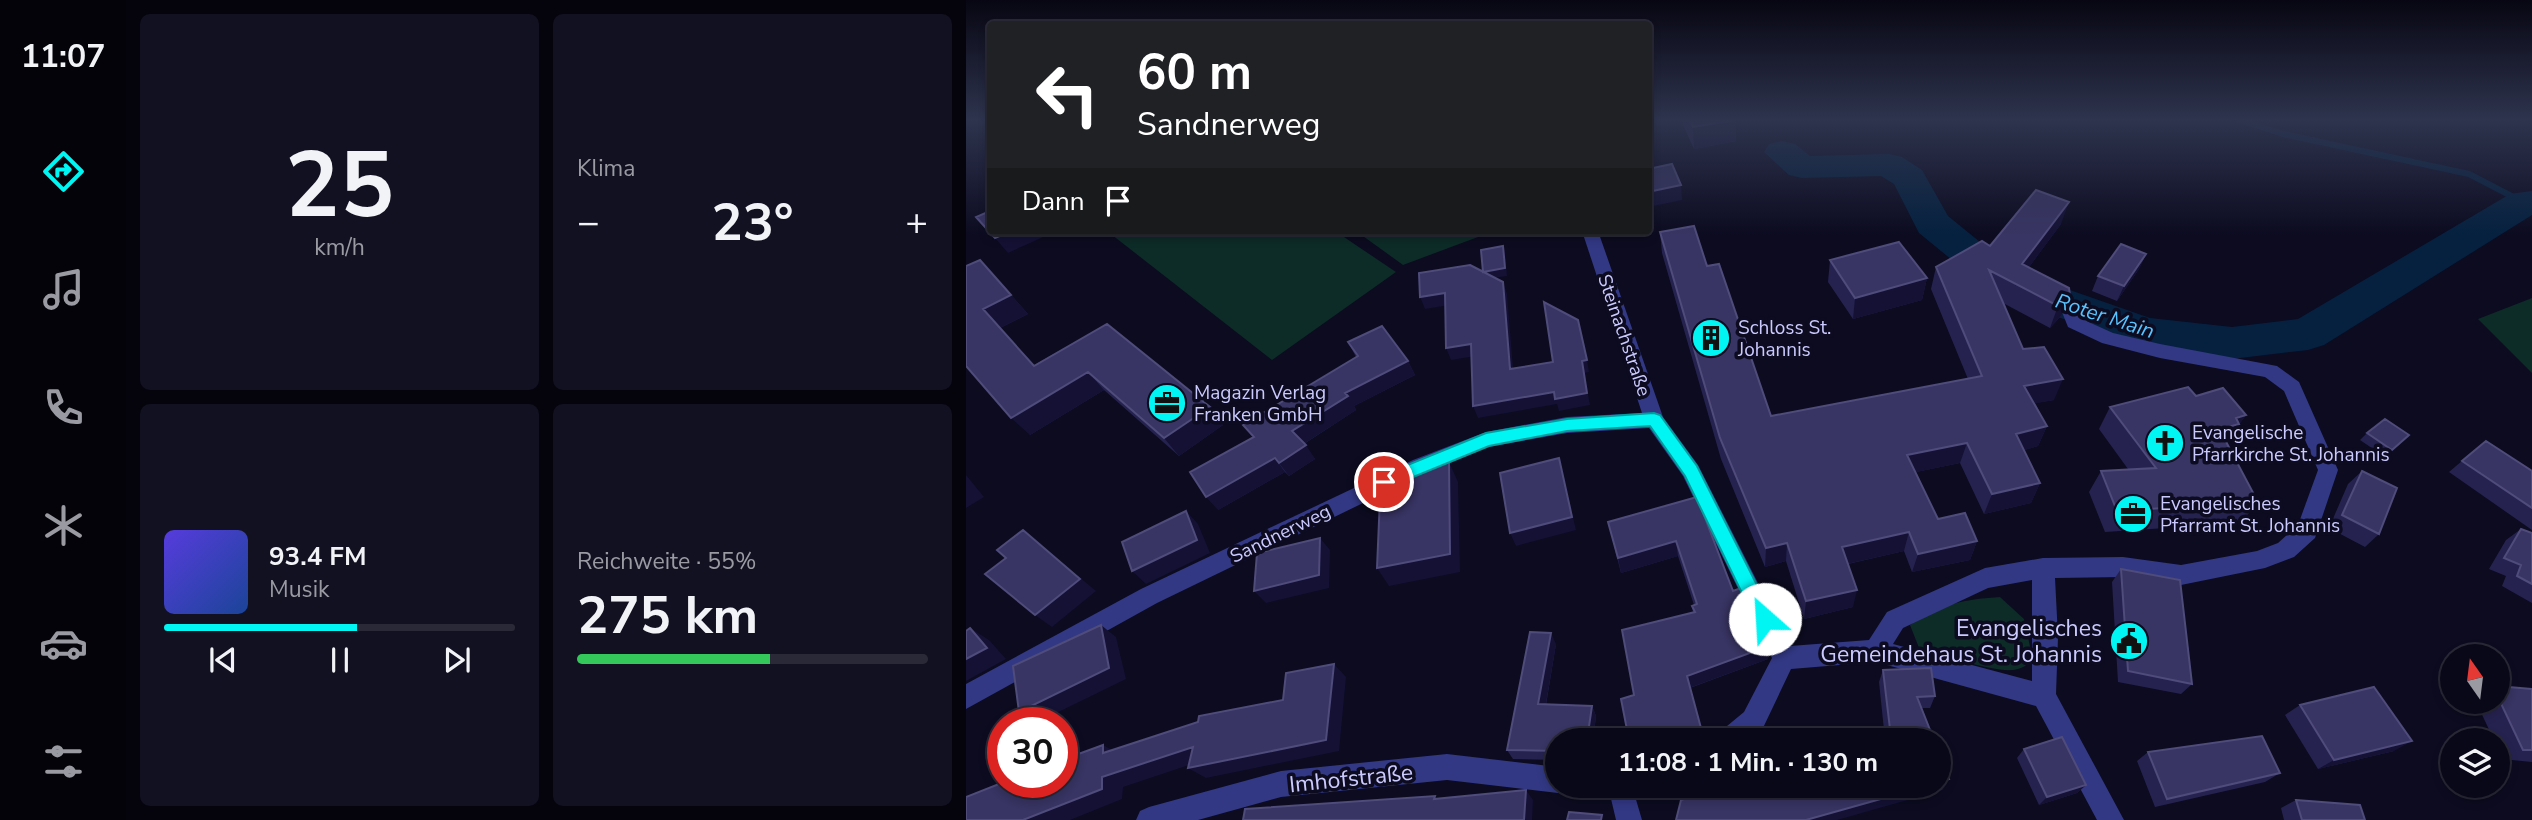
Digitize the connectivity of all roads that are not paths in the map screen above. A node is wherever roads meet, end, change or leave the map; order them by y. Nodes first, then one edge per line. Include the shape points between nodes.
1 (1591, 235) edge
2 (2071, 312) edge
3 (1654, 420) junction
4 (2043, 568) junction
5 (1876, 651) junction
6 (1784, 658) junction
7 (2044, 695) junction
8 (966, 698) edge
9 (1745, 728) edge
10 (1545, 778) edge
11 (1621, 798) edge
12 (1149, 820) edge
13 (1629, 820) edge
14 (2111, 820) edge

1 - 3 street, Steinachstraße
2 - 4 street via 2074,323 2108,338 2270,371 2292,387 2328,470 2307,531 2287,550 2257,561 2181,575 2123,567
3 - 6 street, Steinachstraße via 1691,471
3 - 8 street, Sandnerweg via 1567,425 1486,440 1420,466 1149,596
4 - 5 street via 1985,579 1927,603 1895,620
4 - 7 street
5 - 6 street
5 - 7 street
6 - 9 street via 1753,721
7 - 14 street
10 - 12 street, Imhofstraße via 1447,767 1281,785
11 - 13 street

